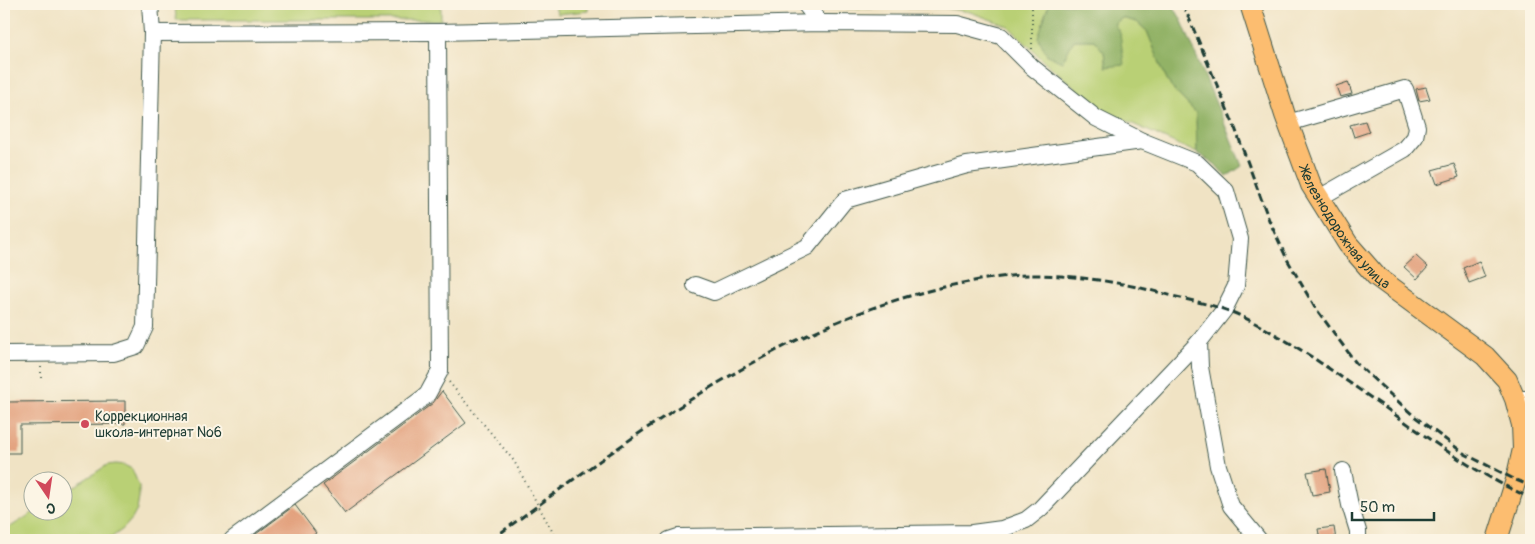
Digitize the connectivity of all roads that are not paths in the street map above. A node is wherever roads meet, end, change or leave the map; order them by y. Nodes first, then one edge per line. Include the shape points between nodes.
1 (150, 4) edge
2 (804, 4) edge
3 (1250, 4) edge
4 (820, 23) junction
5 (438, 32) junction
6 (152, 33) junction
7 (1288, 123) junction
8 (1142, 141) junction
9 (1319, 198) junction
10 (695, 285) dead end
11 (1199, 342) junction
12 (4, 354) edge
13 (1523, 399) edge
14 (1343, 471) dead end
15 (675, 539) edge
16 (232, 540) edge
17 (1259, 540) edge
18 (1358, 540) edge
19 (1498, 540) edge

1 - 6 street
2 - 4 street
3 - 7 main road, Железнодорожная улица
4 - 5 street
4 - 8 street via 957,24 1001,36 1032,67 1096,118
5 - 6 street
5 - 16 street via 440,371 427,395
6 - 12 street via 145,326 136,346 114,353
7 - 9 main road, Железнодорожная улица
7 - 9 street via 1405,88 1417,127 1415,138 1405,149
8 - 10 street via 968,165 844,200 807,247 714,292
8 - 11 street via 1197,163 1226,191 1238,231 1236,286 1224,310
9 - 13 main road, Железнодорожная улица via 1348,244 1376,276 1485,356
11 - 15 street via 1026,520 1002,529 972,533
11 - 17 street via 1200,367 1218,466 1230,506
13 - 19 main road, Железнодорожная улица via 1522,449
14 - 18 street

